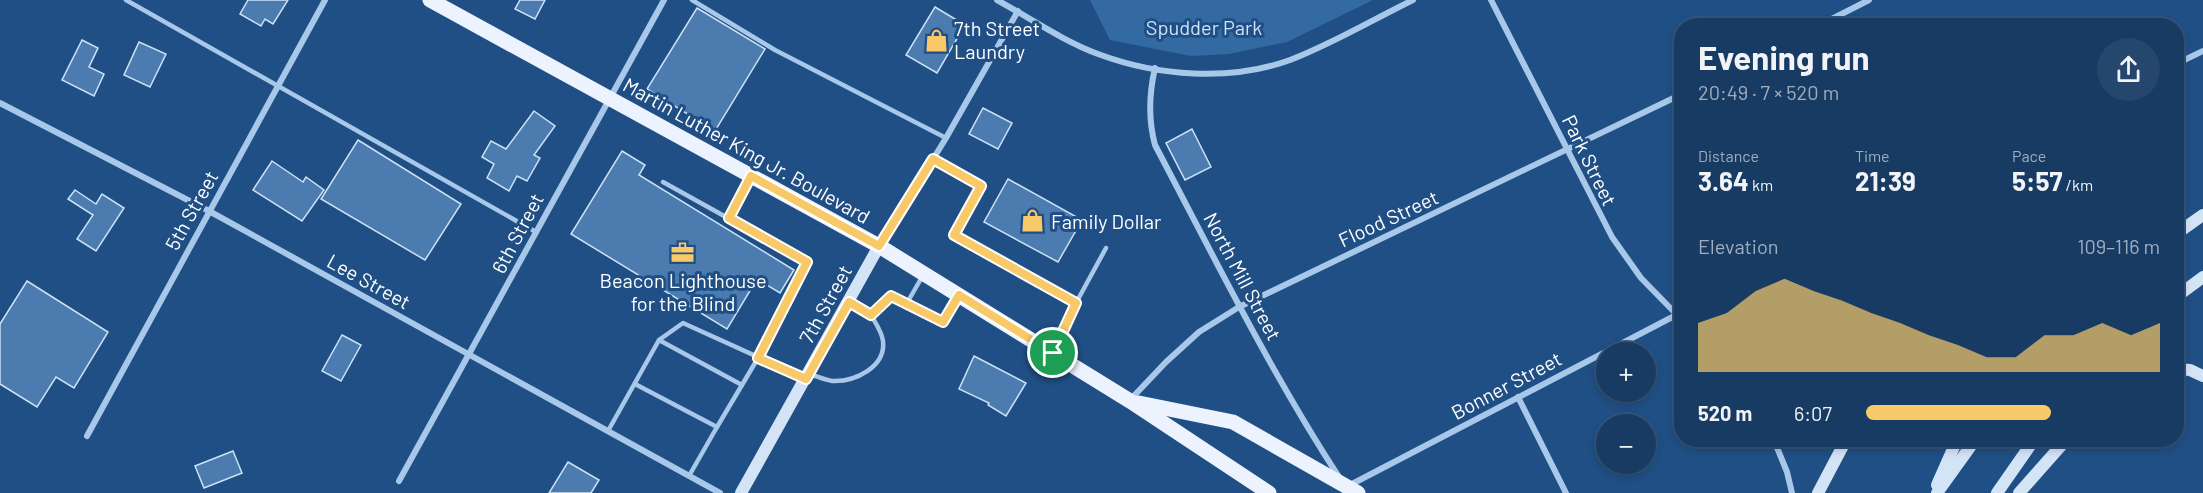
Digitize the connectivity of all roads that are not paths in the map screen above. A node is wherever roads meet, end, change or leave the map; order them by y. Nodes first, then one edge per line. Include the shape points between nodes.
1 (126, 0) edge
2 (325, 0) edge
3 (430, 0) edge
4 (663, 0) edge
5 (692, 0) edge
6 (997, 0) edge
7 (1413, 0) edge
8 (1491, 0) edge
9 (1869, 0) edge
10 (1018, 11) junction
11 (1834, 18) edge
12 (2203, 51) edge
13 (2184, 60) edge
14 (1155, 68) junction
15 (278, 86) junction
16 (608, 98) junction
17 (1674, 98) edge
18 (0, 103) edge
19 (946, 138) junction
20 (1568, 150) junction
21 (933, 159) junction
22 (751, 176) junction
23 (663, 182) dead end
24 (209, 211) junction
25 (2203, 215) edge
26 (729, 218) junction
27 (2184, 228) edge
28 (536, 232) junction
29 (879, 246) junction
30 (1106, 248) dead end
31 (924, 274) junction
32 (2203, 277) edge
33 (2184, 291) edge
34 (959, 295) junction
35 (849, 302) junction
36 (907, 303) junction
37 (1076, 303) junction
38 (1239, 307) junction
39 (1674, 310) edge
40 (871, 315) junction
41 (1674, 318) edge
42 (659, 340) junction
43 (1053, 353) junction
44 (470, 355) junction
45 (758, 358) junction
46 (2184, 370) edge
47 (808, 376) junction
48 (2203, 376) edge
49 (635, 384) junction
50 (742, 385) junction
51 (1518, 397) junction
52 (1130, 401) junction
53 (717, 427) junction
54 (608, 431) junction
55 (87, 436) dead end
56 (1777, 447) edge
57 (1842, 447) edge
58 (1953, 447) edge
59 (1970, 447) edge
60 (2029, 447) edge
61 (2060, 447) edge
62 (689, 476) junction
63 (399, 481) dead end
64 (1352, 490) edge
65 (720, 493) edge
66 (741, 493) edge
67 (1269, 493) edge
68 (1566, 493) edge
69 (1792, 493) edge
70 (1818, 493) edge
71 (1935, 493) edge
72 (1997, 493) edge
73 (2019, 493) edge

1 - 15 lane
2 - 15 street, 5th Street
3 - 16 main road, Martin Luther King Jr. Boulevard
4 - 16 street, 6th Street
5 - 19 lane via 775,50
6 - 10 street
7 - 14 street via 1277,64 1213,74
8 - 20 street, Park Street
9 - 11 street
10 - 14 street via 1098,54
10 - 19 street, 7th Street
12 - 13 street
14 - 38 street, North Mill Street via 1150,106 1155,145
15 - 24 street, 5th Street
15 - 28 lane
16 - 22 main road, Martin Luther King Jr. Boulevard
16 - 28 street, 6th Street
17 - 20 street, Flood Street
18 - 24 street, Lee Street
19 - 21 street, 7th Street
20 - 38 street, Flood Street
20 - 39 street, Park Street via 1622,253 1648,286
21 - 29 street, 7th Street
21 - 37 lane via 981,186 954,235
22 - 26 lane
22 - 29 main road, Martin Luther King Jr. Boulevard
23 - 26 lane
24 - 44 street, Lee Street
24 - 55 street, 5th Street
25 - 27 street
26 - 45 lane via 807,262
28 - 44 street, 6th Street
29 - 31 main road, Martin Luther King Jr. Boulevard
29 - 35 street, 7th Street
30 - 37 lane
31 - 34 main road, Martin Luther King Jr. Boulevard
31 - 36 lane
32 - 33 street
34 - 36 lane via 943,322
34 - 43 main road, Martin Luther King Jr. Boulevard
35 - 40 lane
35 - 47 street, 7th Street
36 - 40 lane via 891,296
37 - 43 lane
38 - 52 street, Flood Street via 1199,332
38 - 64 street, North Mill Street via 1316,441
40 - 47 lane via 883,339 882,355 872,368 851,378 831,381
41 - 51 street, Bonner Street
42 - 45 lane via 683,322
42 - 49 lane
42 - 50 lane
43 - 52 main road, Martin Luther King Jr. Boulevard
44 - 54 street, Lee Street
44 - 63 street, 6th Street
45 - 47 lane
45 - 50 lane
46 - 48 street
47 - 66 street, 7th Street
49 - 53 lane
49 - 54 lane
50 - 53 lane
51 - 64 street, Bonner Street
51 - 68 street
52 - 64 main road, Martin Luther King Jr. Boulevard via 1233,422
52 - 67 main road, Martin Luther King Jr. Boulevard
53 - 62 lane
54 - 62 street, Lee Street
56 - 69 street
57 - 70 street
58 - 71 street
59 - 71 street
60 - 72 street
61 - 73 street
62 - 65 street, Lee Street

